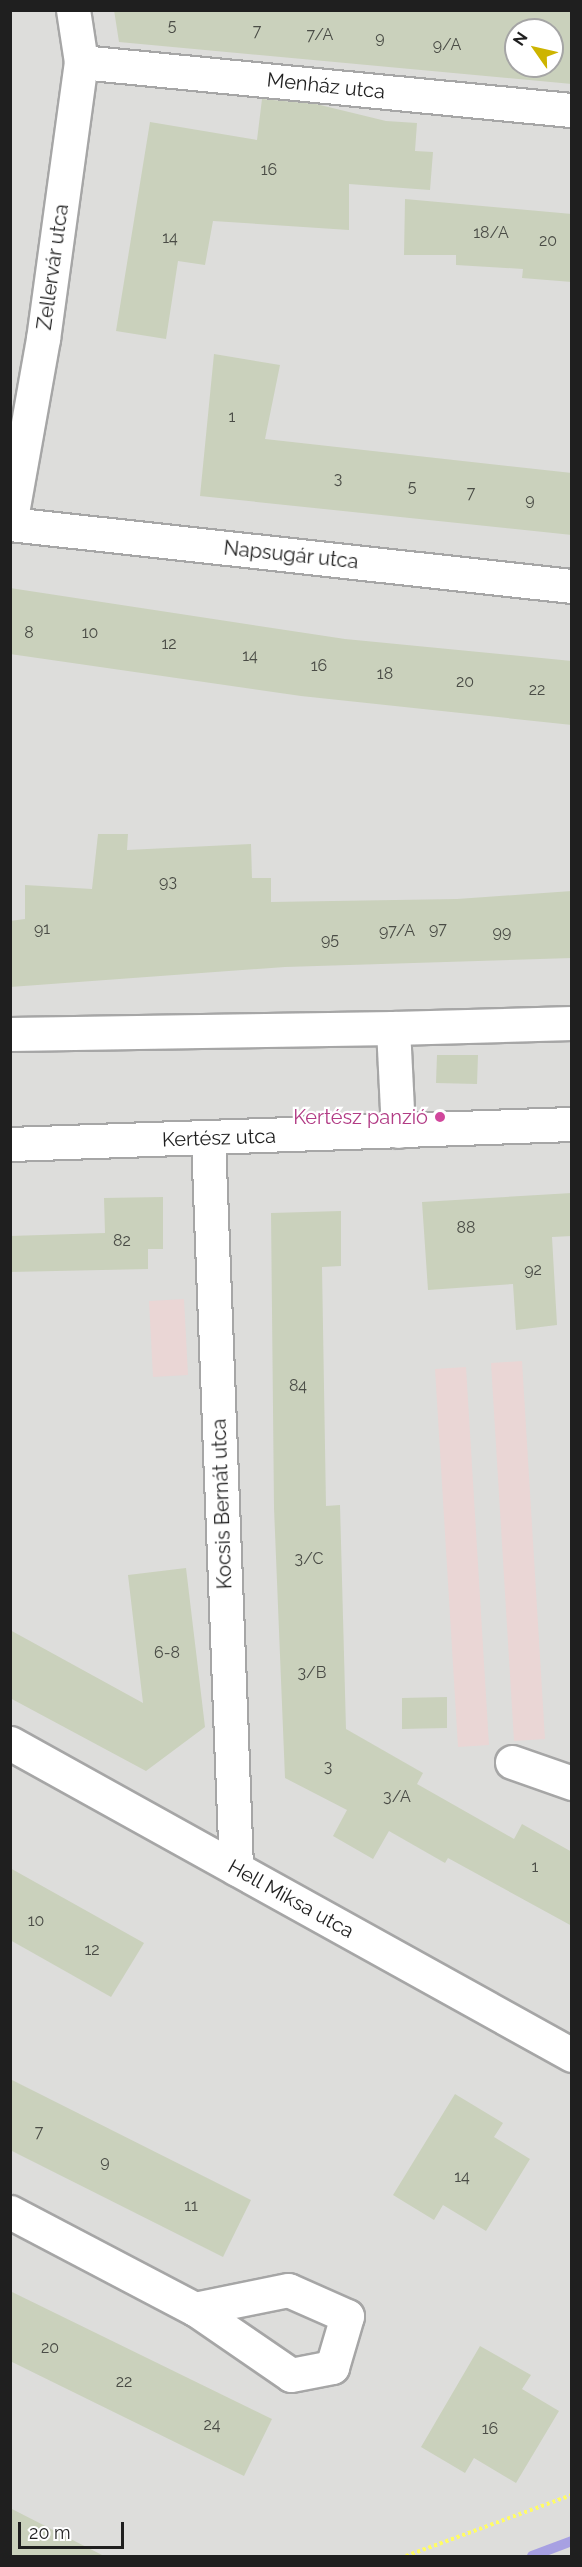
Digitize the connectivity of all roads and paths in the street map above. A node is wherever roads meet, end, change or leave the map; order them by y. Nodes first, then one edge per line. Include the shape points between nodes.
1 (73, 10) edge
2 (81, 62) junction
3 (572, 110) edge
4 (10, 524) edge
5 (572, 586) edge
6 (572, 1023) edge
7 (393, 1028) junction
8 (10, 1034) edge
9 (572, 1124) edge
10 (398, 1131) junction
11 (207, 1139) junction
12 (10, 1144) edge
13 (10, 1743) edge
14 (512, 1762) dead end
15 (572, 1783) edge
16 (237, 1868) junction
17 (572, 2055) edge
18 (10, 2212) edge
19 (195, 2309) dead end
20 (572, 2495) edge
21 (406, 2556) edge

1 - 2 street, Zellervár utca
2 - 3 street, Menház utca
2 - 4 street, Zellervár utca via 43,339
4 - 5 street, Napsugár utca
6 - 7 street
7 - 8 street
7 - 10 street
9 - 10 street, Kertész utca
10 - 11 street, Kertész utca
11 - 12 street, Kertész utca
11 - 16 street, Kocsis Bernát utca
13 - 16 street, Hell Miksa utca
14 - 15 street
16 - 17 street, Hell Miksa utca
18 - 19 street
20 - 21 path

